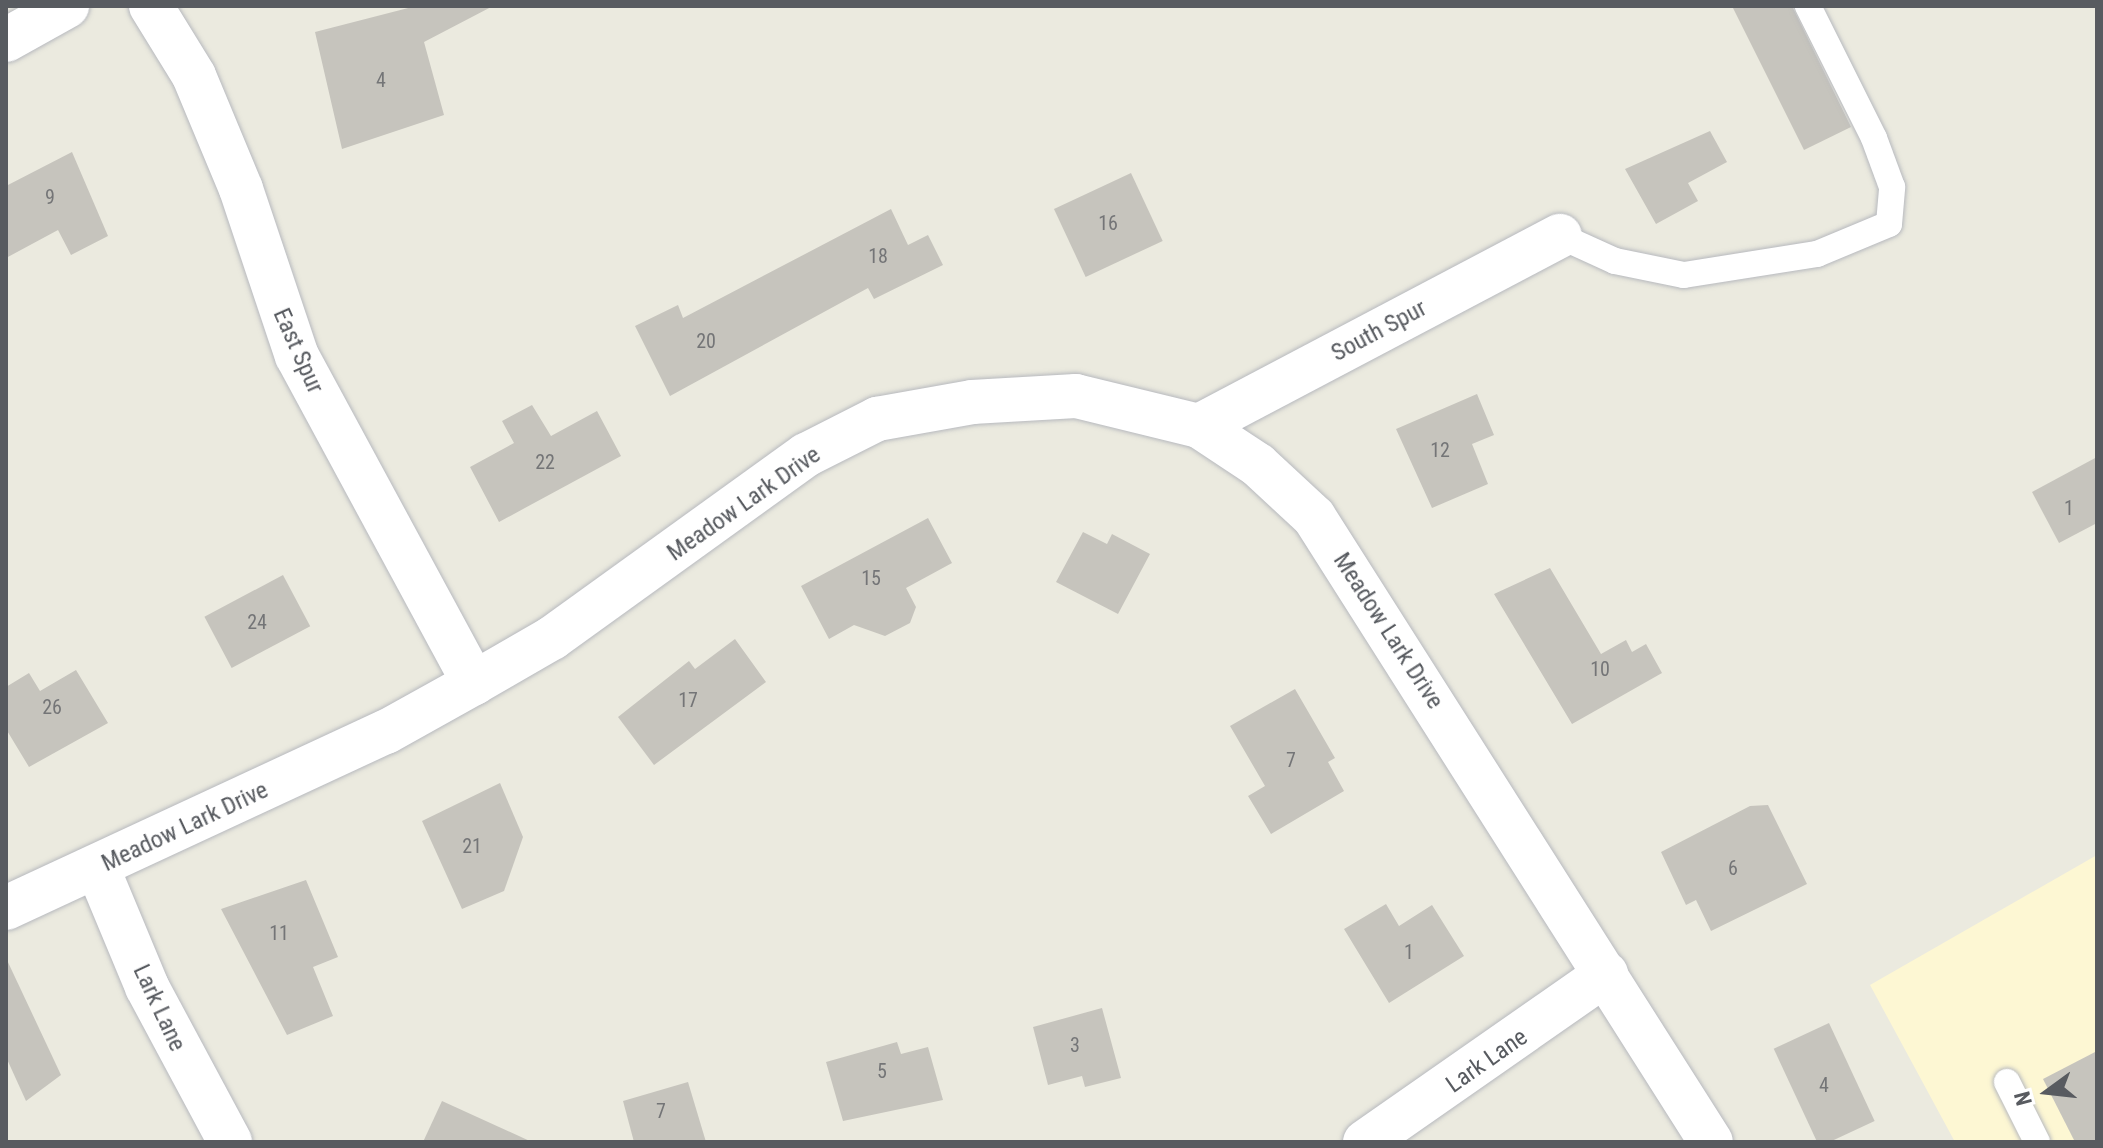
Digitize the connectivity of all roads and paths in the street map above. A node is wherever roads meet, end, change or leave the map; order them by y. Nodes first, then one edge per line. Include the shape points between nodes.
1 (67, 6) edge
2 (151, 6) edge
3 (1808, 6) edge
4 (6, 40) edge
5 (1560, 236) joint
6 (1199, 426) junction
7 (474, 683) junction
8 (98, 869) junction
9 (6, 908) edge
10 (1606, 974) junction
11 (2007, 1082) dead end
12 (230, 1142) edge
13 (1365, 1142) edge
14 (1711, 1142) edge
15 (2037, 1142) edge

1 - 4 street
2 - 7 street, East Spur via 194,76 235,175 297,356
3 - 5 lane via 1874,138 1892,187 1889,224 1817,254 1684,275 1615,261
5 - 6 street, South Spur
6 - 7 street, Meadow Lark Drive via 1076,396 972,402 877,419 806,455 552,638
6 - 10 street, Meadow Lark Drive via 1258,465 1314,517
7 - 8 street, Meadow Lark Drive
8 - 9 street, Meadow Lark Drive
8 - 12 street, Lark Lane via 147,987
10 - 13 street, Lark Lane
10 - 14 street, Meadow Lark Drive
11 - 15 lane

